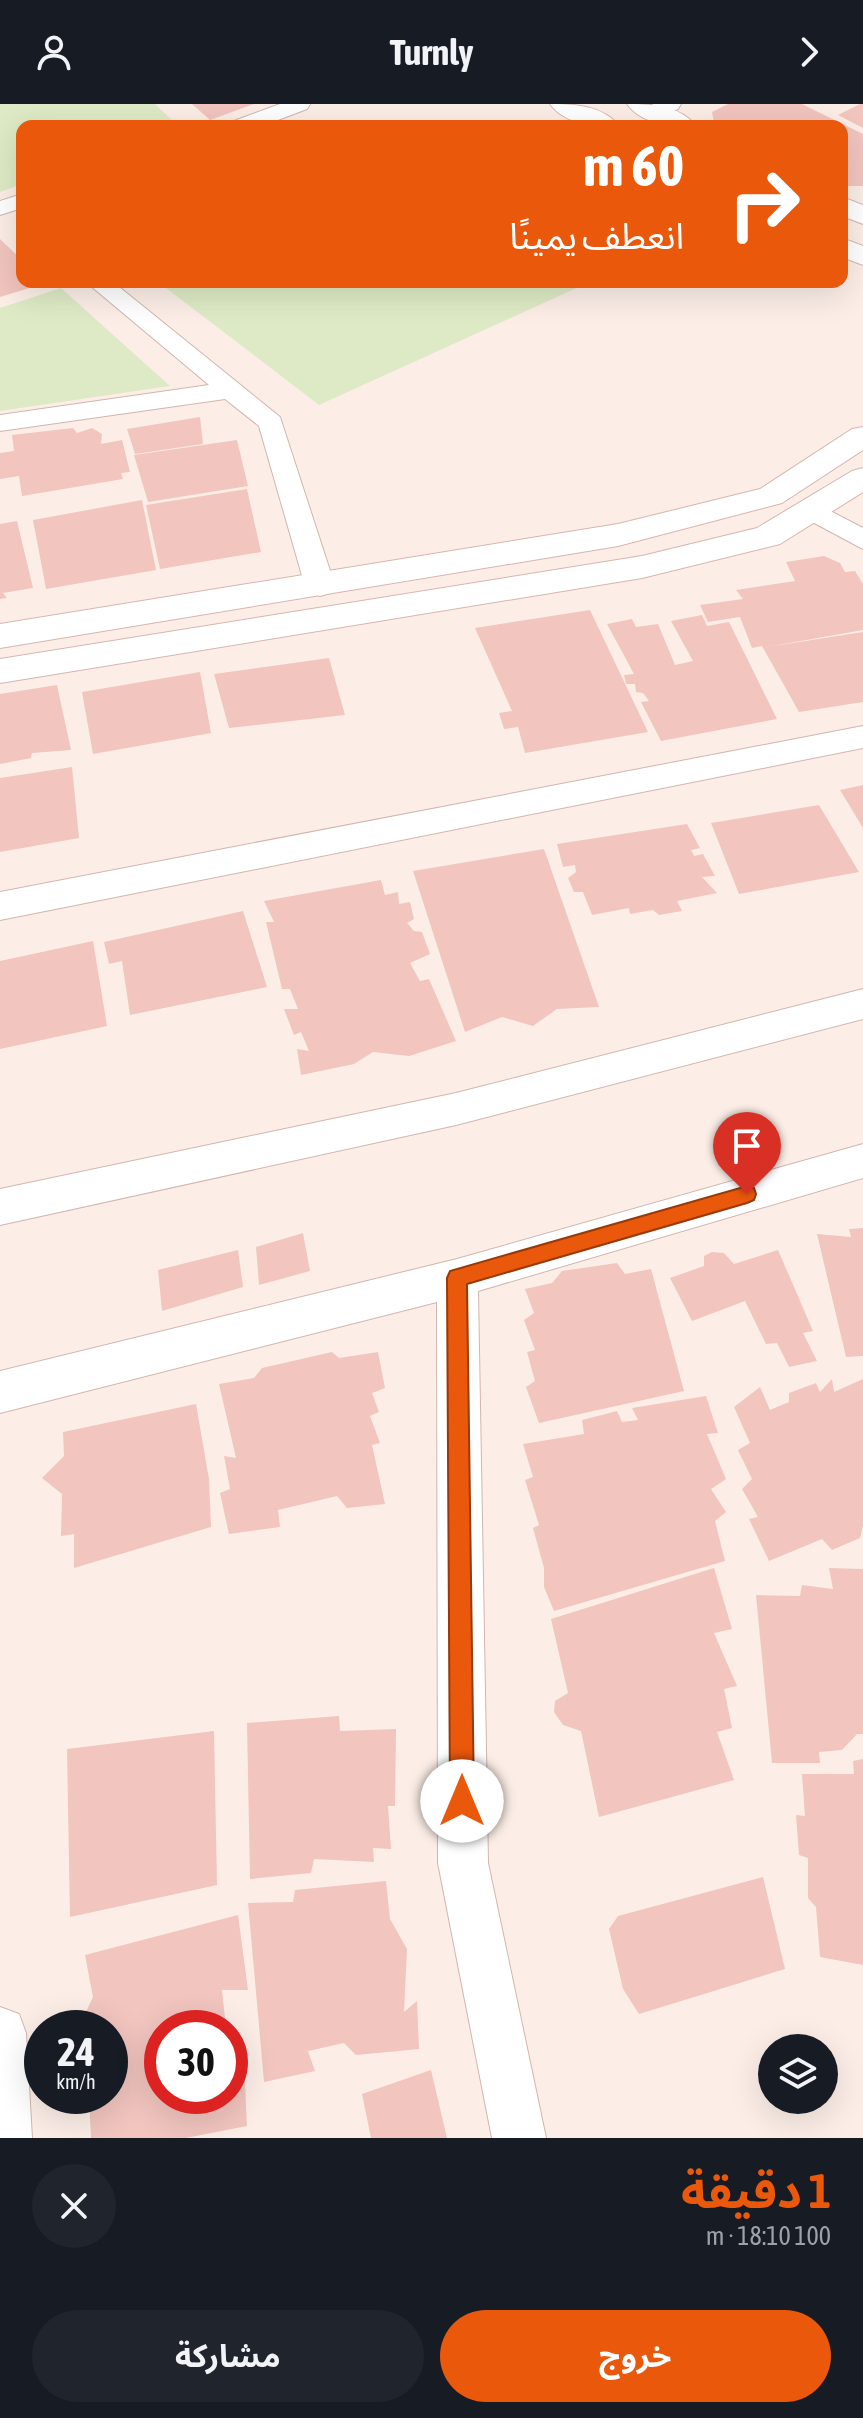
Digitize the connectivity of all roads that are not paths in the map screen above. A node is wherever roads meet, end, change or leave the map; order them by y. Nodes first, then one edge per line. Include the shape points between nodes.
1 (299, 104) edge
2 (562, 104) edge
3 (655, 107) edge
4 (258, 120) edge
5 (594, 120) edge
6 (674, 120) edge
7 (105, 288) edge
8 (230, 390) junction
9 (0, 423) edge
10 (863, 436) edge
11 (863, 478) edge
12 (813, 511) junction
13 (863, 540) edge
14 (320, 586) junction
15 (0, 636) edge
16 (0, 671) edge
17 (863, 737) edge
18 (0, 906) edge
19 (863, 1004) edge
20 (863, 1161) edge
21 (0, 1207) edge
22 (457, 1278) junction
23 (0, 1392) edge
24 (0, 2033) edge
25 (5, 2138) edge
26 (519, 2138) edge

1 - 4 street
2 - 5 street
3 - 6 street
7 - 8 street
8 - 9 street
8 - 14 street via 271,423
10 - 14 street via 771,496 618,535
11 - 12 street
12 - 13 street
12 - 16 street via 768,536 642,567
14 - 15 street
17 - 18 street
19 - 21 street via 456,1109
20 - 22 street
22 - 23 street
22 - 26 street via 463,1863
24 - 25 street

